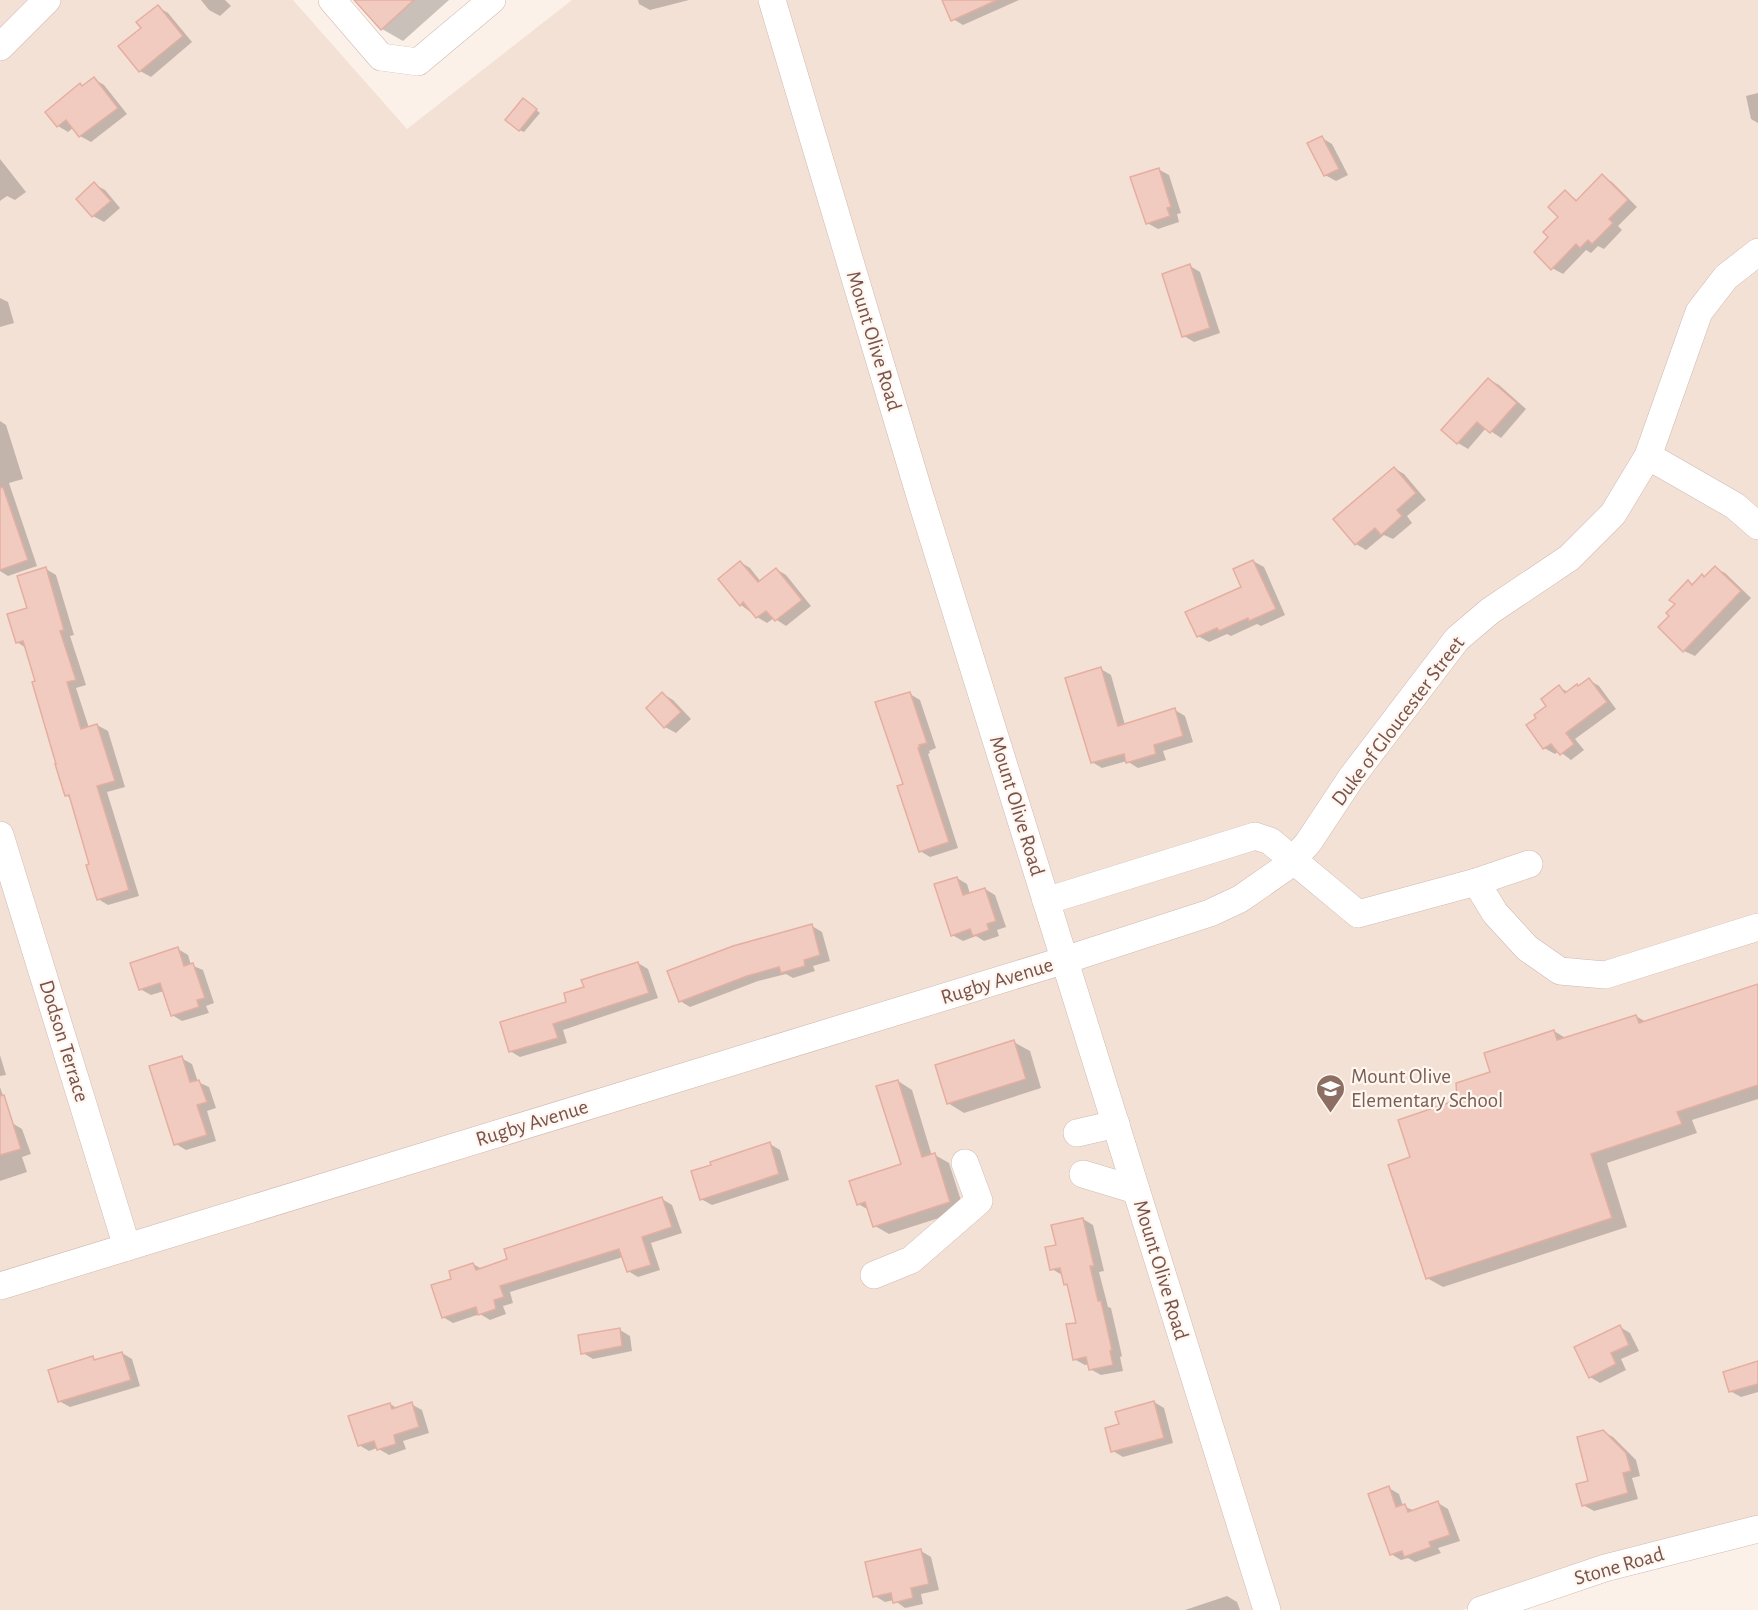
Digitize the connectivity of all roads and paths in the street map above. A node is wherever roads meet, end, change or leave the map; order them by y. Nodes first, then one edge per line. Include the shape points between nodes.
1 (47, 0) edge
2 (332, 0) edge
3 (492, 0) edge
4 (772, 0) edge
5 (0, 47) edge
6 (1758, 252) edge
7 (1648, 456) junction
8 (1758, 526) edge
9 (0, 835) edge
10 (1292, 860) junction
11 (1529, 864) dead end
12 (1476, 882) junction
13 (1046, 901) junction
14 (1758, 927) edge
15 (1065, 960) junction
16 (1116, 1124) junction
17 (1077, 1133) dead end
18 (965, 1163) dead end
19 (1083, 1174) dead end
20 (1136, 1190) junction
21 (127, 1247) junction
22 (874, 1275) dead end
23 (0, 1286) edge
24 (1758, 1529) edge
25 (1267, 1610) edge
26 (1481, 1610) edge

1 - 5 street
2 - 3 street via 381,57 418,62
4 - 13 street, Mount Olive Road
6 - 7 street, Duke of Gloucester Street via 1726,277 1699,312
7 - 8 street via 1735,506
7 - 10 street, Duke of Gloucester Street via 1614,514 1569,558 1490,611 1457,639
9 - 21 street, Dodson Terrace
10 - 12 street via 1358,914
10 - 13 street via 1270,841 1255,836
10 - 15 street, Duke of Gloucester Street via 1240,899 1210,913
11 - 12 street
12 - 14 street via 1495,913 1527,948 1560,971 1605,975
13 - 15 street, Mount Olive Road
15 - 16 street, Mount Olive Road
15 - 21 street, Rugby Avenue
16 - 17 street
16 - 20 street, Mount Olive Road
18 - 22 street via 979,1202 911,1260
19 - 20 street
20 - 25 street, Mount Olive Road
21 - 23 street, Rugby Avenue
24 - 26 street, Stone Road via 1605,1568

